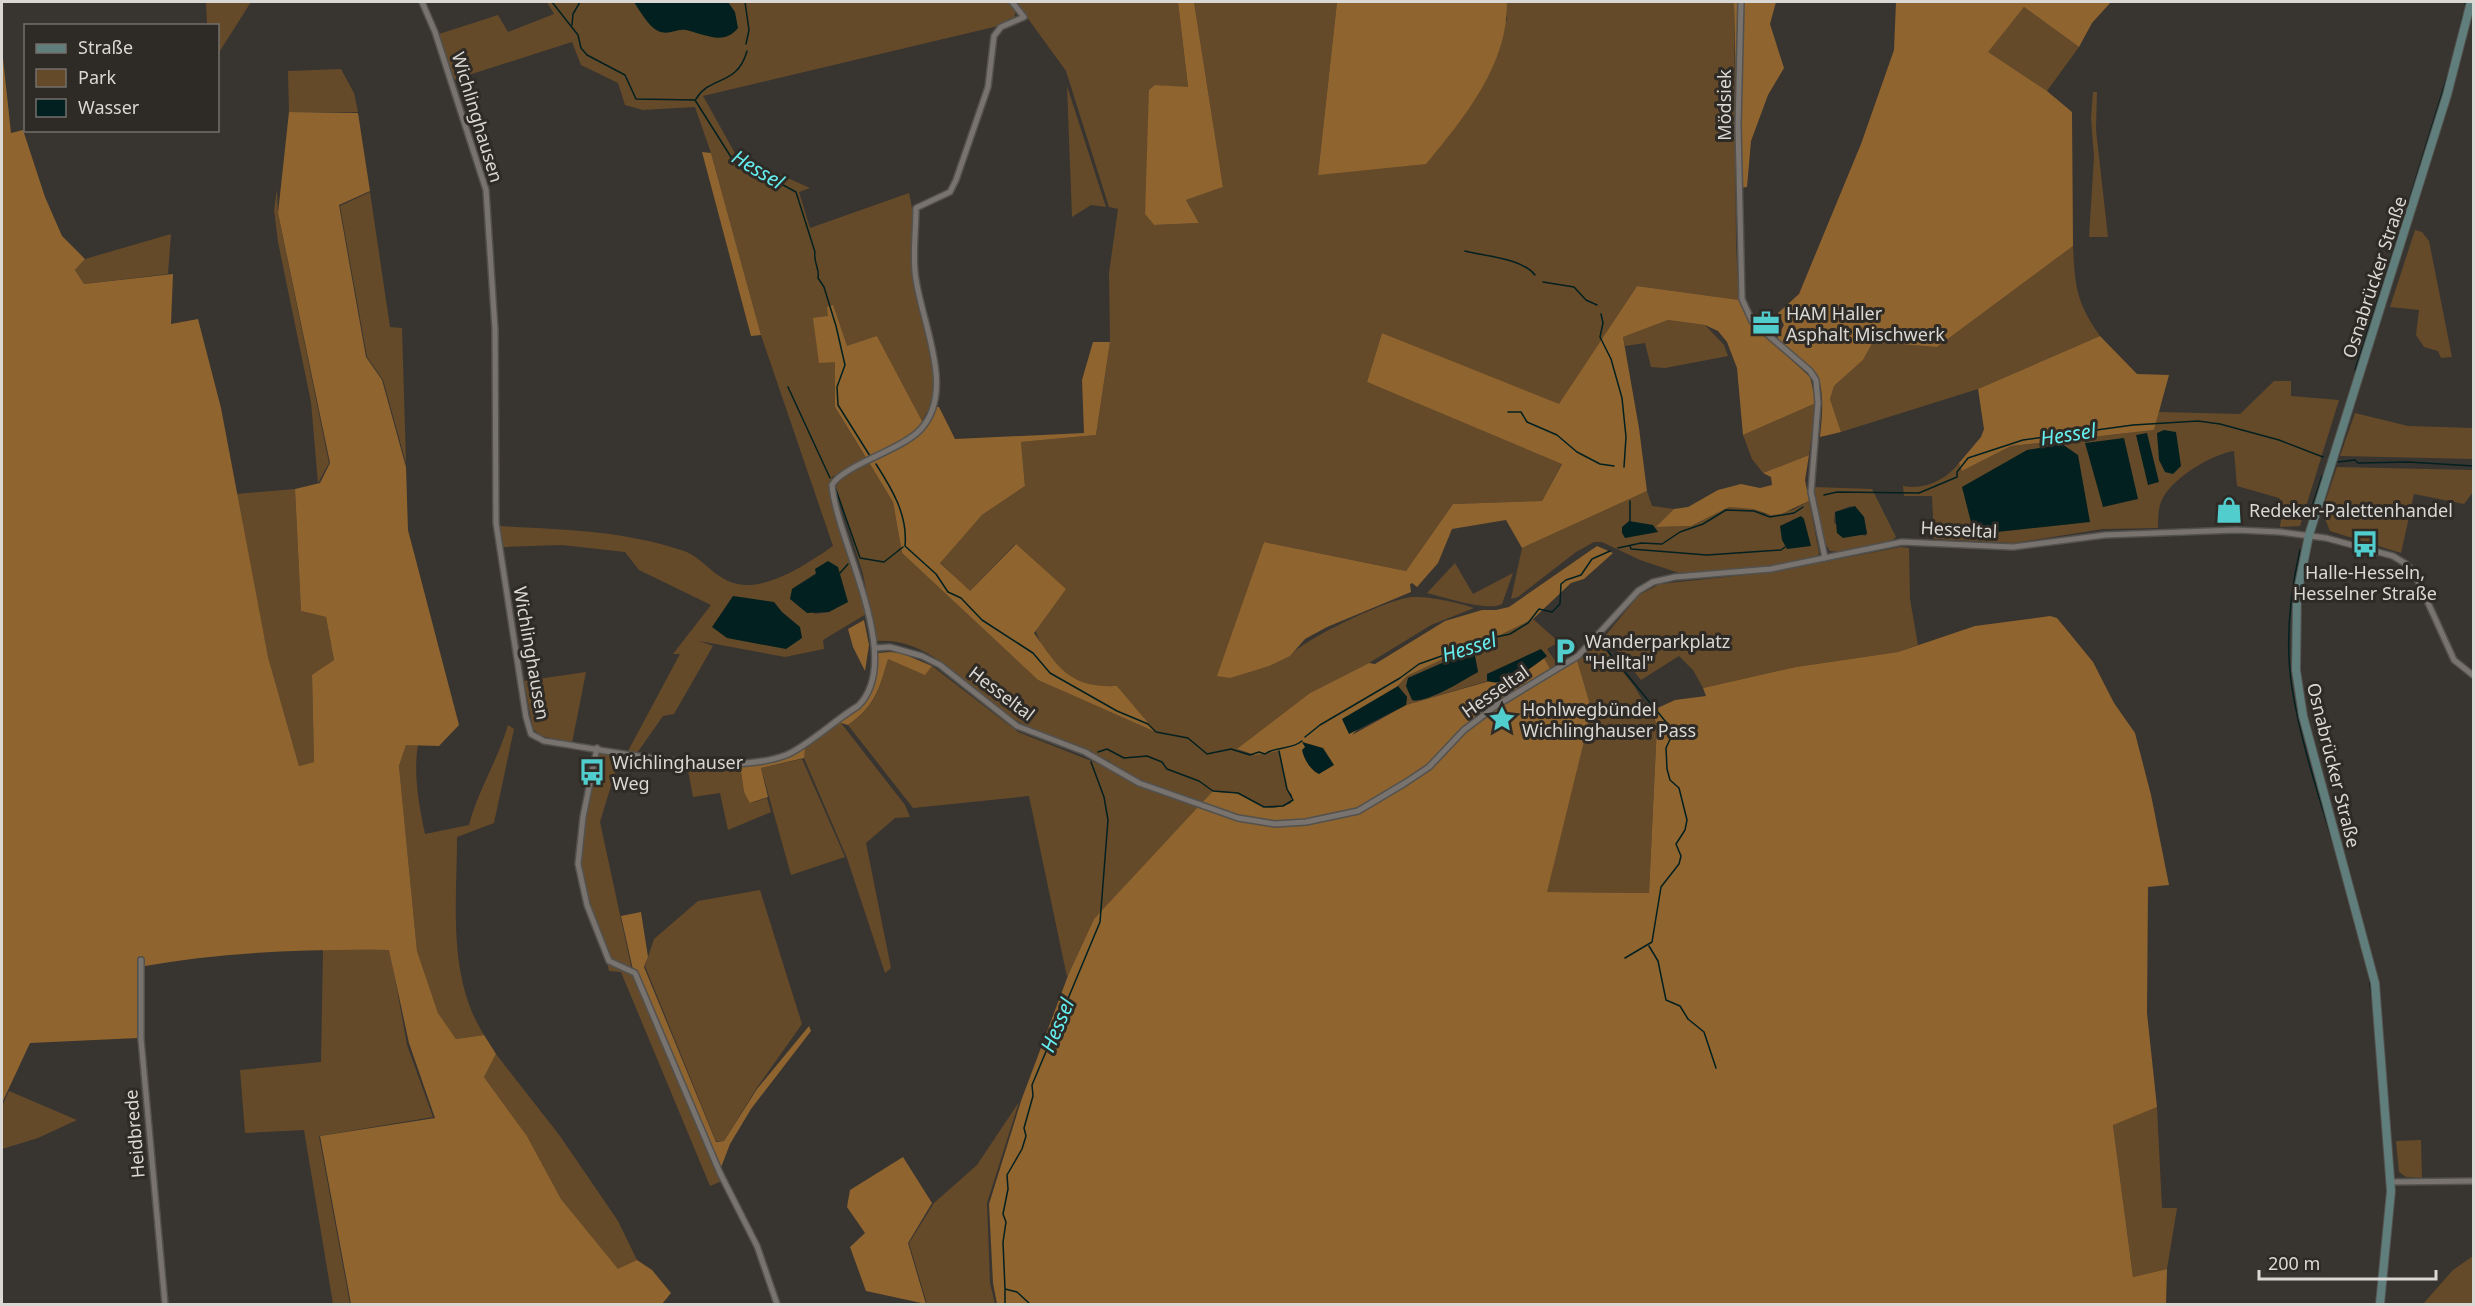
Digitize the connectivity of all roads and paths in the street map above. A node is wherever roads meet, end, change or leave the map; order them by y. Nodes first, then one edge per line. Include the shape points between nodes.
1 (422, 2) edge
2 (1012, 2) edge
3 (1741, 2) edge
4 (2471, 2) edge
5 (2309, 535) junction
6 (1825, 558) junction
7 (875, 648) junction
8 (2474, 676) edge
9 (597, 748) junction
10 (141, 960) dead end
11 (2474, 1181) edge
12 (2391, 1182) junction
13 (165, 1305) edge
14 (777, 1305) edge
15 (2380, 1305) edge

1 - 9 street, Wichlinghausen via 486,190 495,329 496,523 525,717 531,734 544,741
2 - 7 street, Wichlinghausen via 1024,17 1001,27 994,36 988,87 957,180 950,192 916,208 915,272 935,364 937,397 921,429 891,450 839,476 832,485 869,613
3 - 6 street, Mödsiek via 1740,281 1752,321 1816,380 1818,403 1811,492
4 - 5 main road, Osnabrücker Straße via 2447,95
5 - 6 street, Hesseltal via 2164,531 2013,547 1902,542
5 - 8 street, Hesseltal via 2393,556 2406,564 2414,573 2454,660
5 - 12 main road, Osnabrücker Straße via 2297,595 2294,654 2298,688 2375,983
6 - 7 street, Hesseltal via 1771,569 1653,582 1638,591 1578,656 1497,705 1464,730 1421,772 1358,811 1306,822 1275,824 1238,818 1139,783 1085,752 1017,726 932,661 890,647
7 - 9 street, Wichlinghausen via 869,689 863,702 786,754 753,762 685,763
9 - 14 street via 579,845 580,880 587,905 609,961 635,973 720,1173 757,1246
10 - 13 street, Heidbrede via 141,1039
11 - 12 street
12 - 15 main road, Osnabrücker Straße

